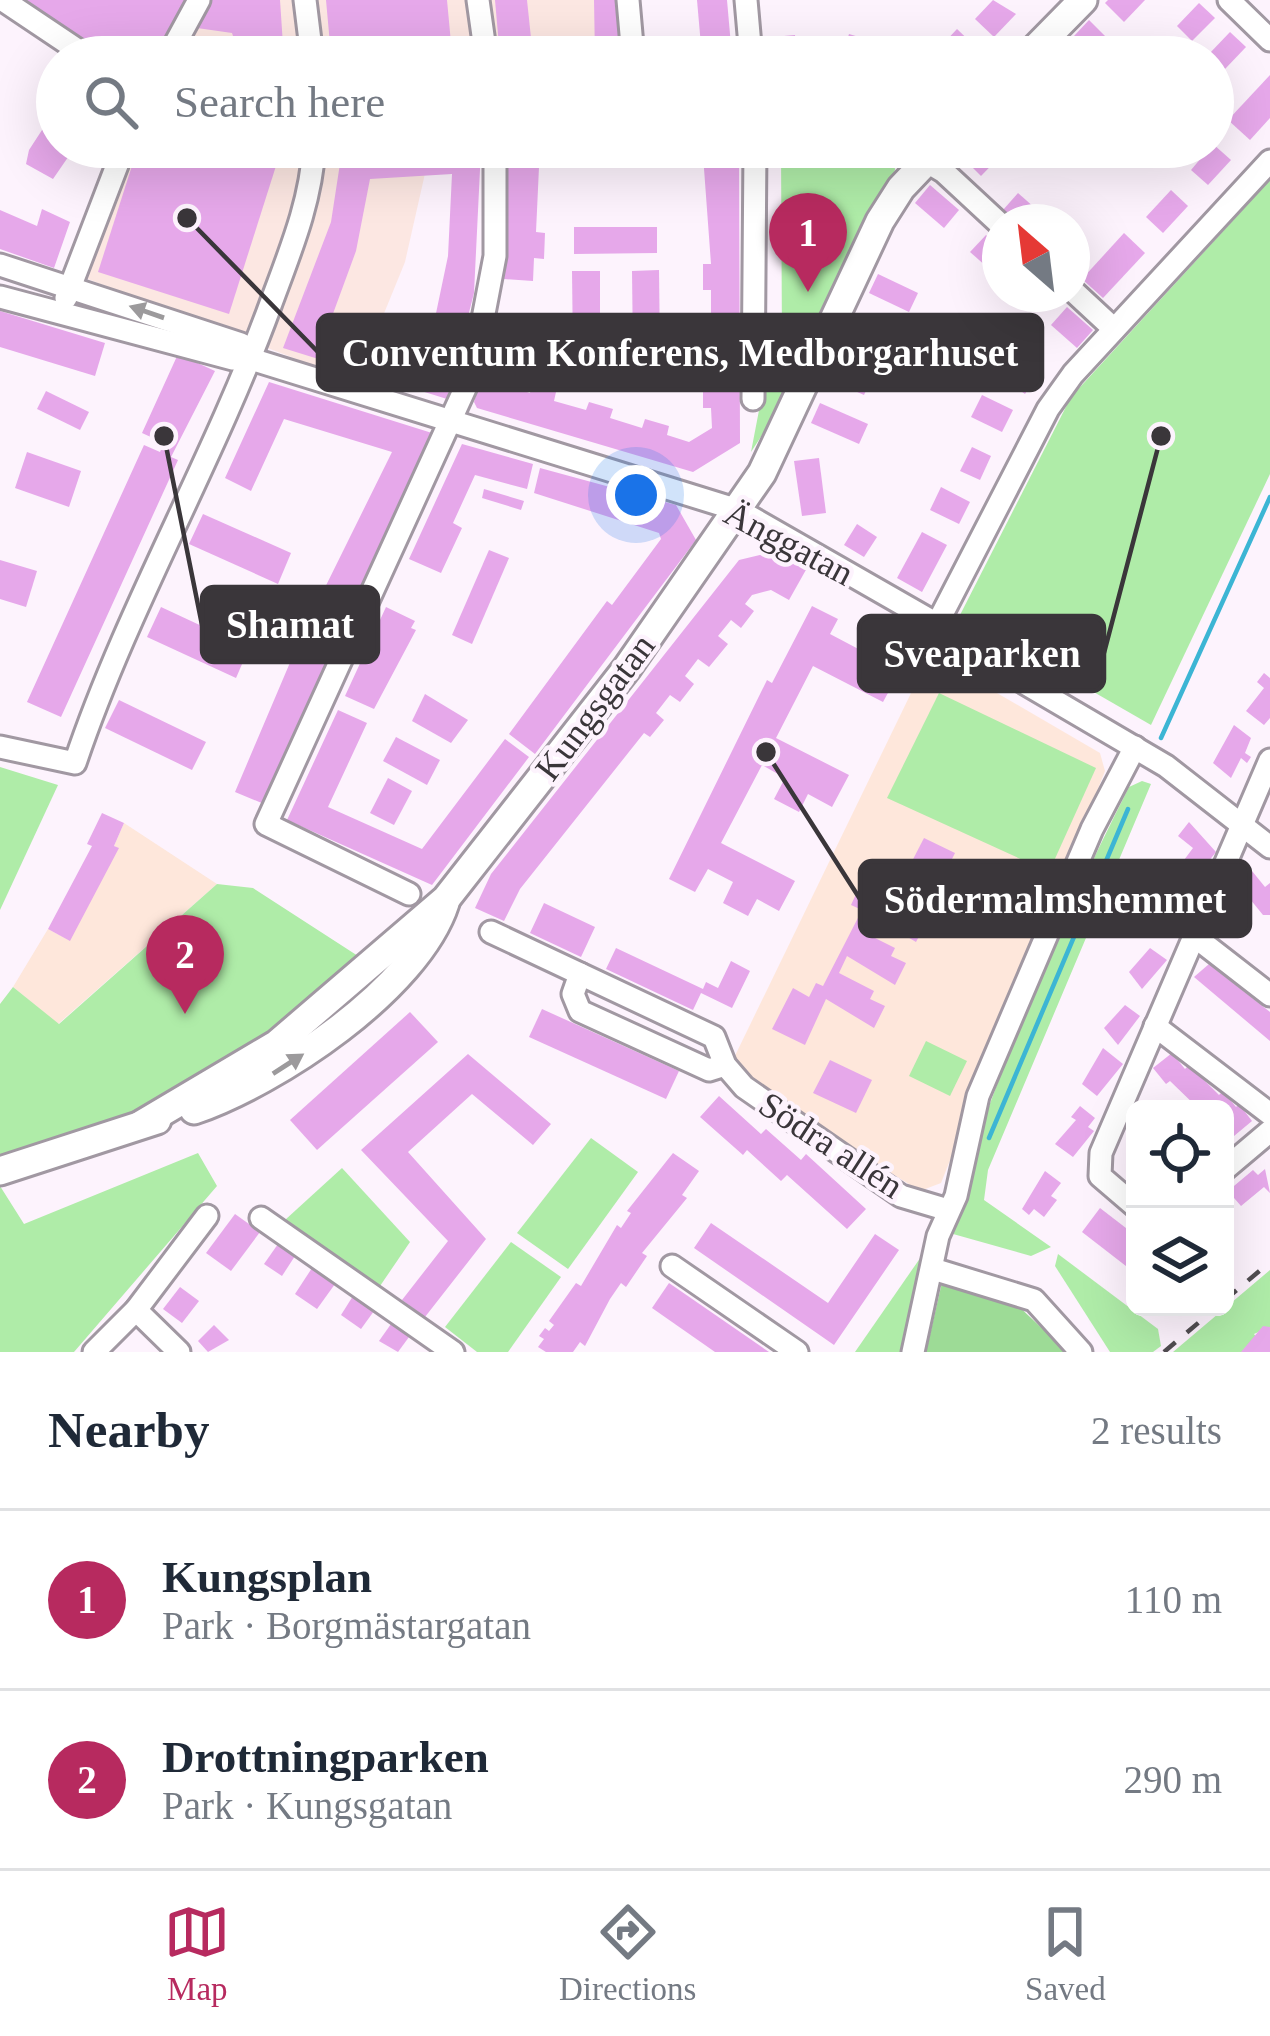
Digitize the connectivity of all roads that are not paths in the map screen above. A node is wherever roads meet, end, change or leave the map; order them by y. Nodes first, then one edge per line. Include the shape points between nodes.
1 (3, 0) edge
2 (199, 0) edge
3 (304, 0) edge
4 (478, 0) edge
5 (628, 0) edge
6 (746, 0) edge
7 (1083, 0) edge
8 (1229, 0) edge
9 (57, 36) edge
10 (179, 36) edge
11 (309, 36) edge
12 (483, 36) edge
13 (631, 36) edge
14 (749, 36) edge
15 (1048, 36) edge
16 (1270, 40) edge
17 (1270, 160) edge
18 (115, 168) edge
19 (310, 168) edge
20 (494, 168) edge
21 (755, 168) edge
22 (913, 168) edge
23 (940, 168) edge
24 (982, 207) edge
25 (0, 265) edge
26 (70, 286) junction
27 (0, 297) edge
28 (1090, 307) edge
29 (61, 317) junction
30 (1114, 329) junction
31 (251, 358) junction
32 (753, 399) dead end
33 (453, 419) junction
34 (738, 510) junction
35 (937, 624) junction
36 (0, 747) edge
37 (1135, 747) junction
38 (1270, 760) edge
39 (1242, 825) junction
40 (1270, 847) edge
41 (409, 894) dead end
42 (491, 932) dead end
43 (1194, 937) junction
44 (580, 974) junction
45 (1270, 994) edge
46 (1155, 1026) junction
47 (725, 1065) junction
48 (1270, 1114) edge
49 (1270, 1131) edge
50 (1234, 1161) edge
51 (0, 1171) edge
52 (1126, 1200) edge
53 (948, 1210) junction
54 (207, 1216) dead end
55 (261, 1218) dead end
56 (672, 1265) dead end
57 (933, 1269) junction
58 (136, 1310) junction
59 (94, 1352) edge
60 (179, 1352) edge
61 (453, 1352) edge
62 (797, 1352) edge
63 (913, 1352) edge
64 (1081, 1352) edge

1 - 9 street
2 - 10 street
3 - 11 street
4 - 12 street
5 - 13 street
6 - 14 street
7 - 15 main road
8 - 16 street
17 - 30 street
18 - 26 street
19 - 31 street
20 - 33 street via 490,297
21 - 32 street
22 - 34 main road, Kungsgatan
23 - 24 street
25 - 26 street, Änggatan
26 - 29 street
31 -> 26 street, Änggatan via 242,344
27 - 29 street, Änggatan
28 - 30 street
29 - 31 street, Änggatan
30 - 35 street via 1048,410
31 - 33 street, Änggatan
31 - 36 street via 75,764
33 - 34 street, Änggatan
33 - 41 street via 266,824
34 - 35 street, Änggatan
34 - 51 main road, Kungsgatan via 627,668 446,899 277,1044 142,1124
35 - 37 street, Änggatan
37 - 39 street, Änggatan
37 - 53 street via 978,1096
38 - 39 street
39 - 40 street, Änggatan
39 - 43 street
42 - 44 street, Södra allén
43 - 45 street
43 - 46 street
44 - 47 street, Södra allén via 714,1036
44 - 47 street, Södra allén via 573,994 580,1011 709,1070
46 - 48 street
46 - 52 street via 1097,1165
47 - 53 street, Södra allén via 743,1087 866,1173 902,1196
49 - 50 street
53 - 57 street
54 - 58 street
55 - 61 street
56 - 62 street
57 - 63 street
57 - 64 street via 1034,1300
58 - 59 street
58 - 60 street

